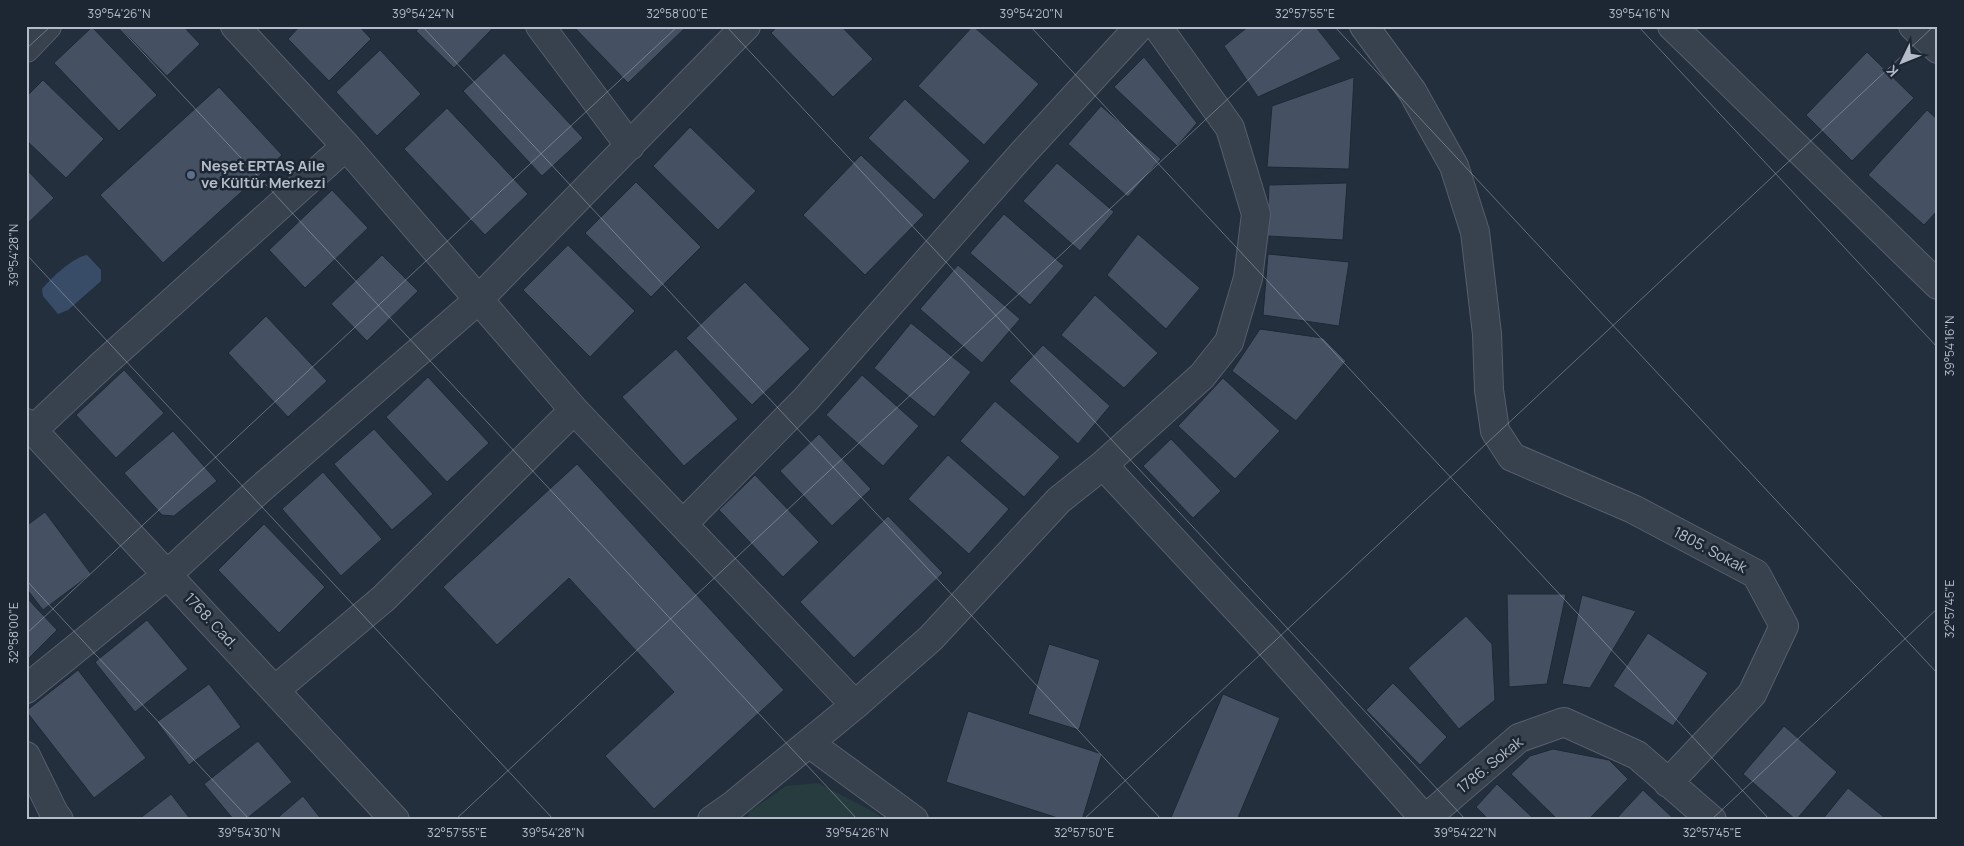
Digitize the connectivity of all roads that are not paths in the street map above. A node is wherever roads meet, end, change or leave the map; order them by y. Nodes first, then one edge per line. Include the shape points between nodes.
1 (48, 26) edge
2 (235, 26) edge
3 (540, 26) edge
4 (746, 26) edge
5 (1140, 26) edge
6 (1157, 26) edge
7 (1364, 26) edge
8 (1672, 26) edge
9 (1913, 26) edge
10 (26, 48) edge
11 (1938, 49) edge
12 (346, 146) junction
13 (630, 146) junction
14 (1938, 285) edge
15 (477, 301) junction
16 (574, 410) junction
17 (29, 426) edge
18 (1103, 465) junction
19 (682, 524) junction
20 (168, 574) junction
21 (26, 689) edge
22 (275, 690) junction
23 (855, 705) junction
24 (809, 743) junction
25 (26, 756) edge
26 (1668, 783) junction
27 (59, 820) edge
28 (395, 820) edge
29 (712, 820) edge
30 (914, 820) edge
31 (1424, 820) edge
32 (1712, 820) edge

1 - 10 street
2 - 12 street
3 - 13 street
4 - 13 street
5 - 19 street via 806,399
6 - 18 street via 1230,128 1256,214 1248,278 1229,342 1202,376
7 - 26 street, 1805. Sokak via 1412,91 1454,166 1475,232 1495,431 1512,457 1633,509 1756,574 1784,626 1752,694
8 - 14 street
9 - 11 street
12 - 15 street
12 - 17 street
13 - 15 street
15 - 16 street
15 - 20 street via 258,491
16 - 19 street
16 - 22 street via 384,598
17 - 20 street, 1768. Cad.
18 - 23 street via 1059,500 931,638
18 - 31 street via 1265,639
19 - 23 street
20 - 21 street
20 - 22 street, 1768. Cad.
22 - 28 street, 1768. Cad.
23 - 24 street
24 - 29 street
24 - 30 street
25 - 27 street
26 - 31 street, 1786. Sokak via 1637,755 1564,722 1518,738
26 - 32 street, 1786. Sokak

